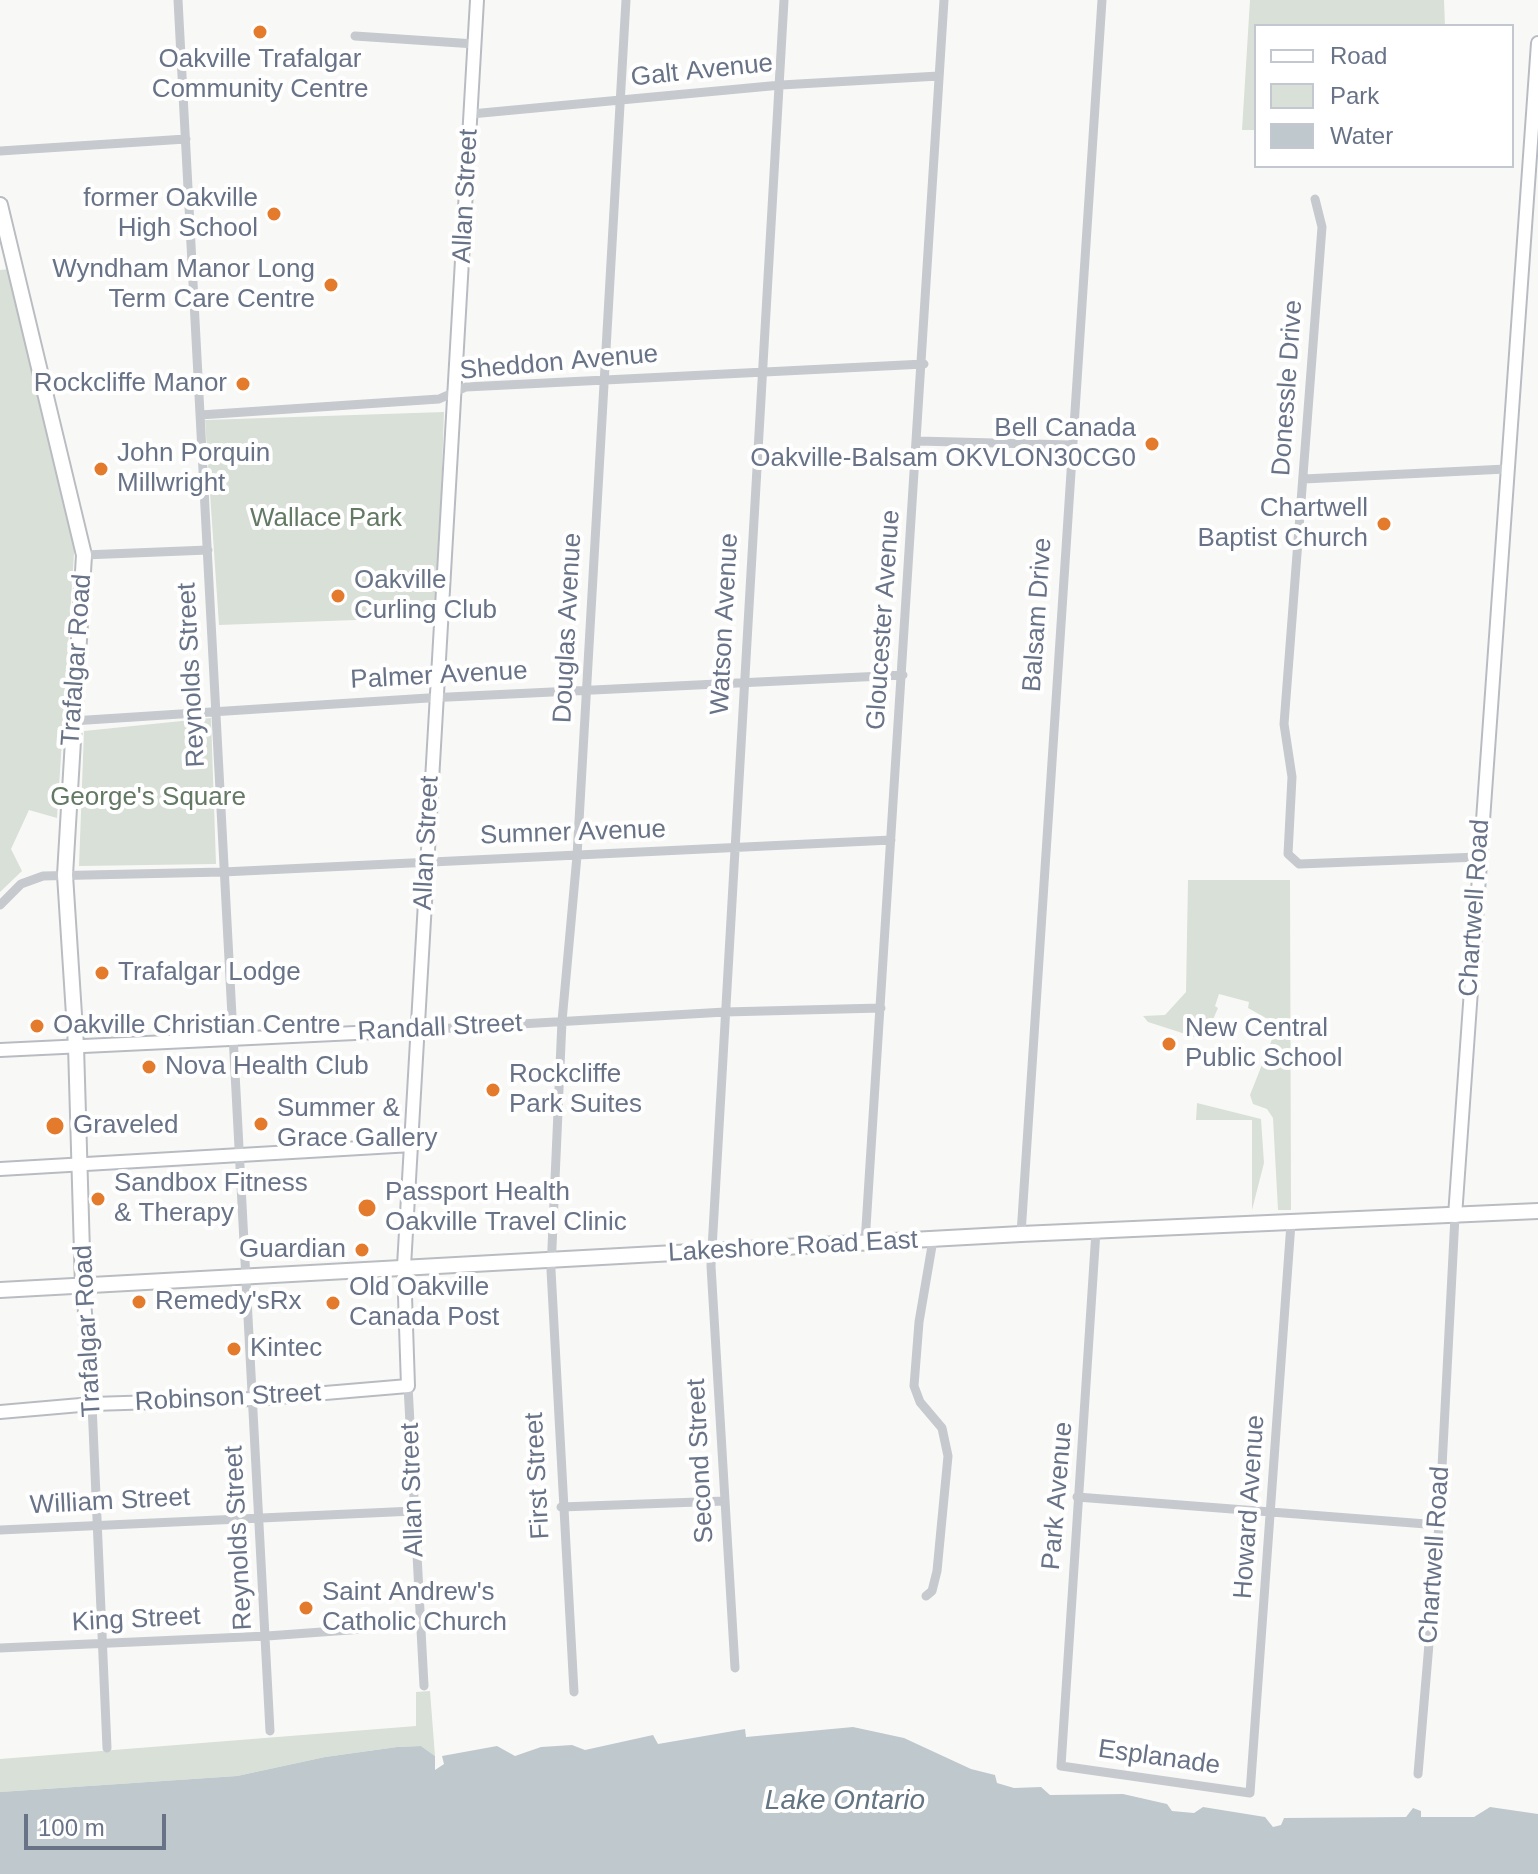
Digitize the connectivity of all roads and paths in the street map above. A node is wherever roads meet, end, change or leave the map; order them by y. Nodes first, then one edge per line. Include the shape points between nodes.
1 (178, 0) edge
2 (477, 0) edge
3 (626, 0) edge
4 (784, 0) edge
5 (944, 0) edge
6 (1102, 0) edge
7 (355, 36) dead end
8 (1538, 43) edge
9 (475, 44) junction
10 (939, 76) junction
11 (781, 85) junction
12 (621, 101) junction
13 (471, 114) junction
14 (186, 139) junction
15 (0, 151) edge
16 (1315, 199) dead end
17 (0, 205) edge
18 (1533, 205) edge
19 (924, 364) junction
20 (762, 372) junction
21 (602, 379) junction
22 (455, 391) junction
23 (200, 415) junction
24 (918, 441) junction
25 (1071, 445) junction
26 (1506, 469) junction
27 (1304, 479) junction
28 (208, 550) junction
29 (84, 555) junction
30 (903, 675) junction
31 (744, 682) junction
32 (587, 691) junction
33 (434, 698) junction
34 (215, 710) junction
35 (72, 721) junction
36 (891, 840) junction
37 (735, 848) junction
38 (577, 856) junction
39 (1479, 857) junction
40 (425, 861) junction
41 (223, 872) junction
42 (65, 875) junction
43 (0, 905) edge
44 (881, 1008) junction
45 (725, 1012) junction
46 (562, 1021) junction
47 (418, 1030) junction
48 (233, 1038) junction
49 (76, 1046) junction
50 (0, 1050) edge
51 (412, 1145) junction
52 (240, 1153) junction
53 (81, 1164) junction
54 (0, 1169) edge
55 (1538, 1211) edge
56 (1455, 1216) junction
57 (1291, 1223) junction
58 (1096, 1231) junction
59 (1021, 1234) junction
60 (933, 1240) junction
61 (865, 1243) junction
62 (712, 1251) junction
63 (551, 1258) junction
64 (404, 1266) junction
65 (246, 1276) junction
66 (83, 1287) junction
67 (0, 1290) edge
68 (408, 1386) junction
69 (254, 1399) junction
70 (92, 1404) junction
71 (0, 1412) edge
72 (1077, 1497) junction
73 (725, 1501) junction
74 (561, 1507) junction
75 (414, 1511) junction
76 (1271, 1514) junction
77 (257, 1517) junction
78 (97, 1524) junction
79 (1439, 1525) junction
80 (0, 1530) edge
81 (926, 1596) dead end
82 (418, 1625) junction
83 (267, 1636) junction
84 (104, 1643) junction
85 (0, 1648) edge
86 (735, 1668) dead end
87 (424, 1686) dead end
88 (574, 1692) dead end
89 (270, 1731) dead end
90 (107, 1748) dead end
91 (1061, 1766) joint
92 (1418, 1774) dead end
93 (1250, 1793) joint

1 - 14 street, Reynolds Street
2 - 9 street, Allan Street
3 - 12 street, Douglas Avenue
4 - 11 street, Watson Avenue
5 - 10 street, Gloucester Avenue
6 - 25 street, Balsam Drive
7 - 9 street
8 - 18 street, Chartwell Road
9 - 13 street, Allan Street
10 - 11 street, Galt Avenue
10 - 19 street, Gloucester Avenue
11 - 12 street, Galt Avenue
11 - 20 street, Watson Avenue
12 - 13 street, Galt Avenue
12 - 21 street, Douglas Avenue
13 - 22 street, Allan Street
14 - 15 street
14 - 23 street, Reynolds Street
16 - 27 street, Donessle Drive via 1322,227
17 - 29 main road, Trafalgar Road
18 - 26 street, Chartwell Road
19 - 20 street, Sheddon Avenue
19 - 24 street, Gloucester Avenue
20 - 21 street, Sheddon Avenue
20 - 31 street, Watson Avenue
21 - 22 street, Sheddon Avenue
21 - 32 street, Douglas Avenue
22 - 23 street, Sheddon Avenue via 439,399
22 - 33 street, Allan Street
23 - 28 street, Reynolds Street
24 - 25 street
24 - 30 street, Gloucester Avenue
25 - 59 street, Balsam Drive
26 - 27 street
26 - 39 street, Chartwell Road
27 - 39 street, Donessle Drive via 1284,724 1292,777 1288,854 1299,864
28 - 29 street
28 - 34 street, Reynolds Street
29 - 35 main road, Trafalgar Road
30 - 31 street, Palmer Avenue
30 - 36 street, Gloucester Avenue
31 - 32 street, Palmer Avenue
31 - 37 street, Watson Avenue
32 - 33 street, Palmer Avenue
32 - 38 street, Douglas Avenue
33 - 34 street, Palmer Avenue
33 - 40 street, Allan Street
34 - 35 street, Palmer Avenue
34 - 41 street, Reynolds Street
35 - 42 main road, Trafalgar Road
36 - 37 street, Sumner Avenue
36 - 44 street, Gloucester Avenue
37 - 38 street, Sumner Avenue
37 - 45 street, Watson Avenue
38 - 40 street, Sumner Avenue
38 - 46 street, Douglas Avenue
39 - 56 street, Chartwell Road
40 - 41 street, Sumner Avenue
40 - 47 street, Allan Street
41 - 42 street, Sumner Avenue
41 - 48 street, Reynolds Street
42 - 43 street, Sumner Avenue via 21,884
42 - 49 main road, Trafalgar Road
44 - 45 street, Randall Street
44 - 61 street, Gloucester Avenue
45 - 46 street, Randall Street
45 - 62 street, Watson Avenue
46 - 47 street, Randall Street
46 - 63 street, Douglas Avenue
47 - 48 street, Randall Street
47 - 51 street, Allan Street
48 - 49 street, Randall Street
48 - 52 street, Reynolds Street
49 - 50 street, Randall Street
49 - 53 main road, Trafalgar Road
51 - 52 street
51 - 64 street, Allan Street
52 - 53 street
52 - 65 street, Reynolds Street
53 - 54 street
53 - 66 main road, Trafalgar Road
55 - 56 main road, Lakeshore Road East
56 - 57 main road, Lakeshore Road East
56 - 79 street, Chartwell Road
57 - 58 main road, Lakeshore Road East
57 - 76 street, Howard Avenue
58 - 59 main road, Lakeshore Road East
58 - 72 street, Park Avenue
59 - 60 main road, Lakeshore Road East
60 - 61 main road, Lakeshore Road East
60 - 81 street via 914,1386 942,1428 948,1456 937,1571
61 - 62 main road, Lakeshore Road East
62 - 63 main road, Lakeshore Road East
62 - 73 street, Second Street
63 - 64 main road, Lakeshore Road East
63 - 74 street, First Street
64 - 65 main road, Lakeshore Road East
64 - 68 street, Allan Street
65 - 66 main road, Lakeshore Road East
65 - 69 street, Reynolds Street
66 - 67 main road, Lakeshore Road East
66 - 70 street, Trafalgar Road
68 - 69 street, Robinson Street
68 - 75 street, Allan Street
69 - 70 street, Robinson Street
69 - 77 street, Reynolds Street
70 - 71 street, Robinson Street
70 - 78 street, Trafalgar Road
72 - 76 street
72 - 91 street, Park Avenue
73 - 74 street
73 - 86 street, Second Street
74 - 88 street, First Street
75 - 77 street, William Street
75 - 82 street, Allan Street
76 - 79 street
76 - 93 street, Howard Avenue
77 - 78 street, William Street
77 - 83 street, Reynolds Street
78 - 80 street, William Street
78 - 84 street, Trafalgar Road
79 - 92 street, Chartwell Road
82 - 83 street, King Street
82 - 87 street, Allan Street
83 - 84 street, King Street
83 - 89 street, Reynolds Street
84 - 85 street, King Street
84 - 90 street, Trafalgar Road
91 - 93 street, Esplanade

